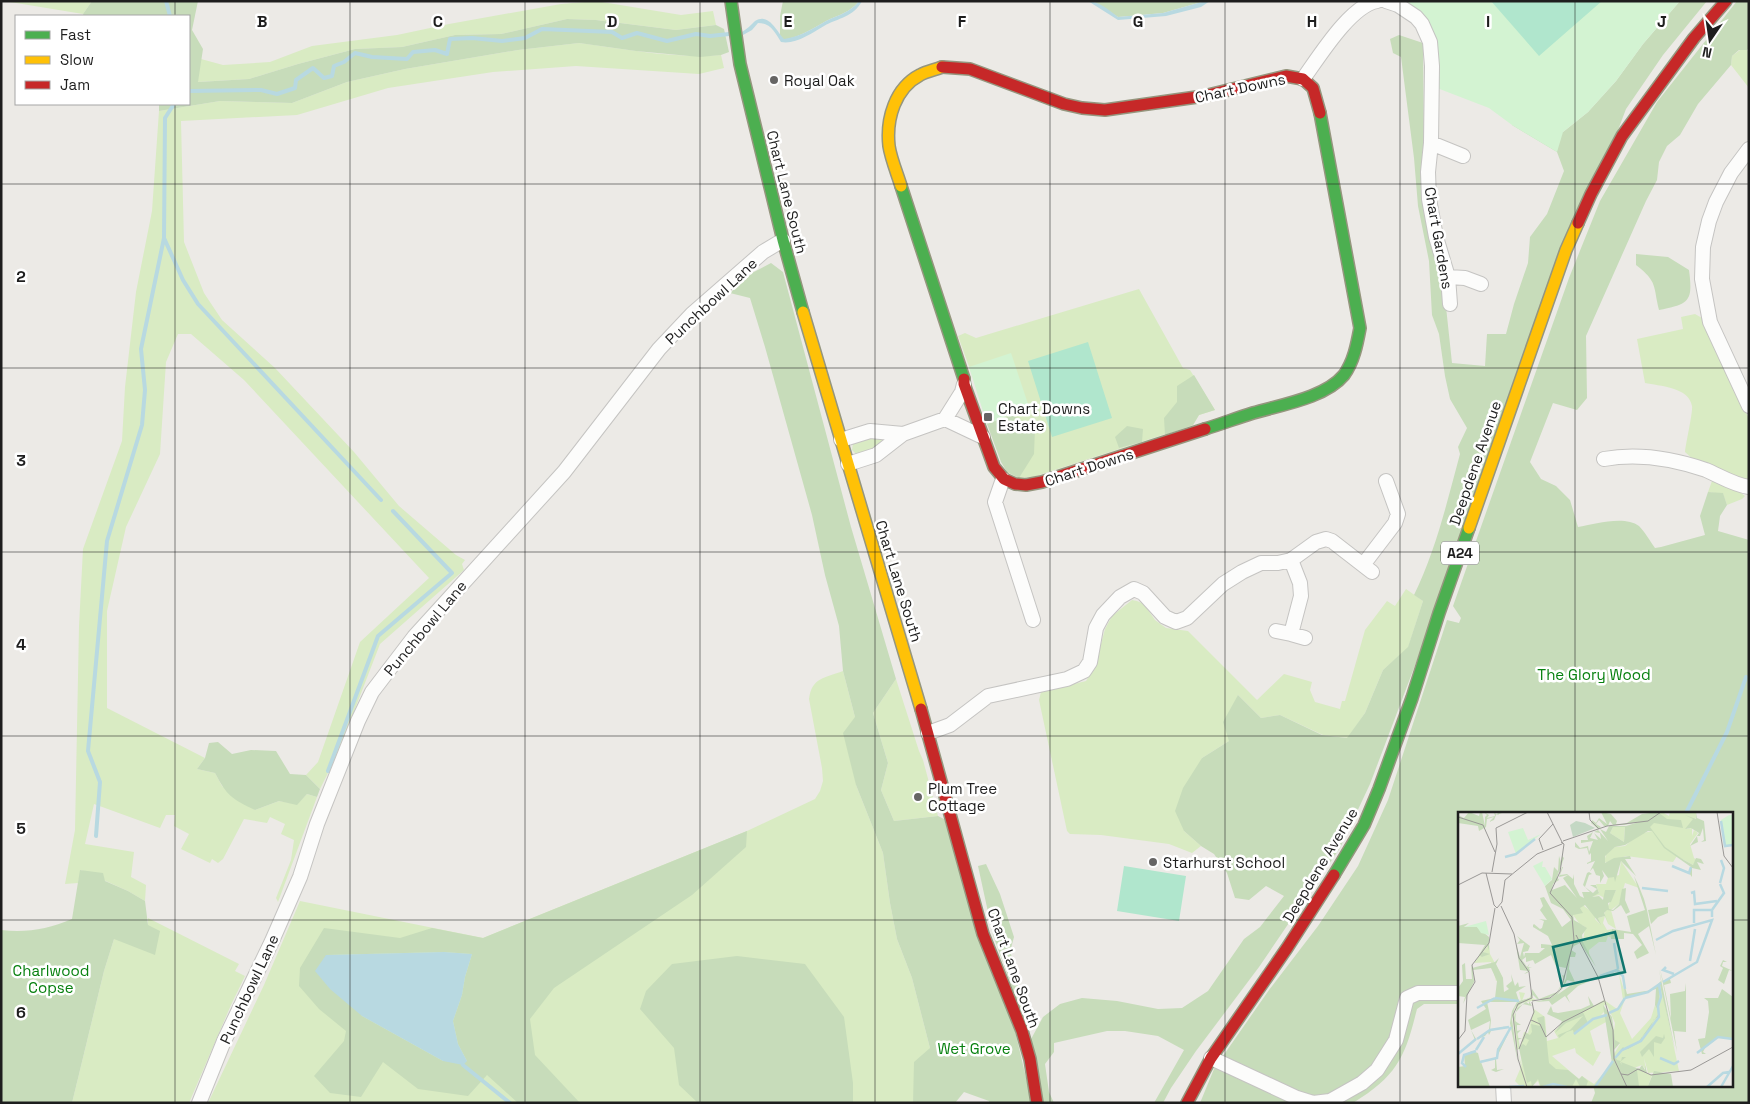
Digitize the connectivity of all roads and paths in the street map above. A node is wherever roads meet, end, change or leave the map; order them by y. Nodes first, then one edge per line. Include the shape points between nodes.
1 (731, 1) edge
2 (1377, 1) edge
3 (1386, 1) edge
4 (1726, 1) edge
5 (1303, 79) junction
6 (1431, 143) junction
7 (1749, 149) edge
8 (1463, 156) dead end
9 (783, 240) junction
10 (1448, 277) junction
11 (1481, 284) dead end
12 (1450, 304) dead end
13 (964, 384) junction
14 (1749, 406) edge
15 (946, 419) junction
16 (903, 434) junction
17 (982, 437) junction
18 (841, 440) junction
19 (1604, 458) dead end
20 (848, 464) junction
21 (1003, 479) junction
22 (1386, 481) dead end
23 (1749, 487) edge
24 (1291, 560) junction
25 (1033, 620) dead end
26 (1276, 631) dead end
27 (1291, 634) junction
28 (1305, 638) dead end
29 (928, 733) junction
30 (1458, 992) edge
31 (1211, 1058) junction
32 (1503, 1086) edge
33 (199, 1103) edge
34 (1037, 1103) edge
35 (1187, 1103) edge
36 (1504, 1103) edge

1 - 9 main road, Chart Lane South via 740,64
2 - 5 street via 1358,10
3 - 6 street, Chart Gardens via 1416,17 1430,42
4 - 31 main road, Deepdene Avenue / A24 via 1694,38 1622,136 1591,194 1563,259 1412,698 1364,825 1287,948
5 - 13 main road, Chart Downs via 1286,76 1204,96 1105,110 1064,104 970,69 942,67 920,75 905,88 894,102 889,122 889,145
5 - 21 main road, Chart Downs via 1313,88 1319,106 1360,328 1350,366 1338,380 1323,389 1249,415 1024,487
6 - 8 street
6 - 10 street, Chart Gardens via 1429,199
7 - 14 street via 1732,173 1709,221 1703,246 1702,279 1710,322
9 - 18 main road, Chart Lane South
9 - 33 street, Punchbowl Lane via 749,264 692,314 660,348 564,472 414,637 372,692 321,815 300,877
10 - 11 street via 1465,278
10 - 12 street, Chart Gardens
13 - 15 street
13 - 17 main road, Chart Downs
15 - 16 street
15 - 17 street
16 - 18 street via 870,431
16 - 20 street via 876,455
17 - 21 main road, Chart Downs via 994,467
18 - 20 main road, Chart Lane South
19 - 23 street via 1650,457 1686,464
20 - 29 main road, Chart Lane South
21 - 25 street via 995,502
22 - 24 street via 1398,514 1368,568 1326,539 1316,542
24 - 27 street via 1300,584
24 - 29 street via 1261,563 1242,572 1223,584 1187,618 1176,622 1165,617 1143,592 1134,589 1120,597 1103,615 1096,628 1090,662 1084,671 1067,679 988,696 950,724
26 - 27 street
27 - 28 street
29 - 34 main road, Chart Lane South via 983,934 1026,1047
30 - 31 street via 1418,993 1407,998 1396,1040 1382,1063 1362,1082 1330,1101 1313,1103 1297,1098
31 - 35 main road, Deepdene Avenue / A24
32 - 36 street

